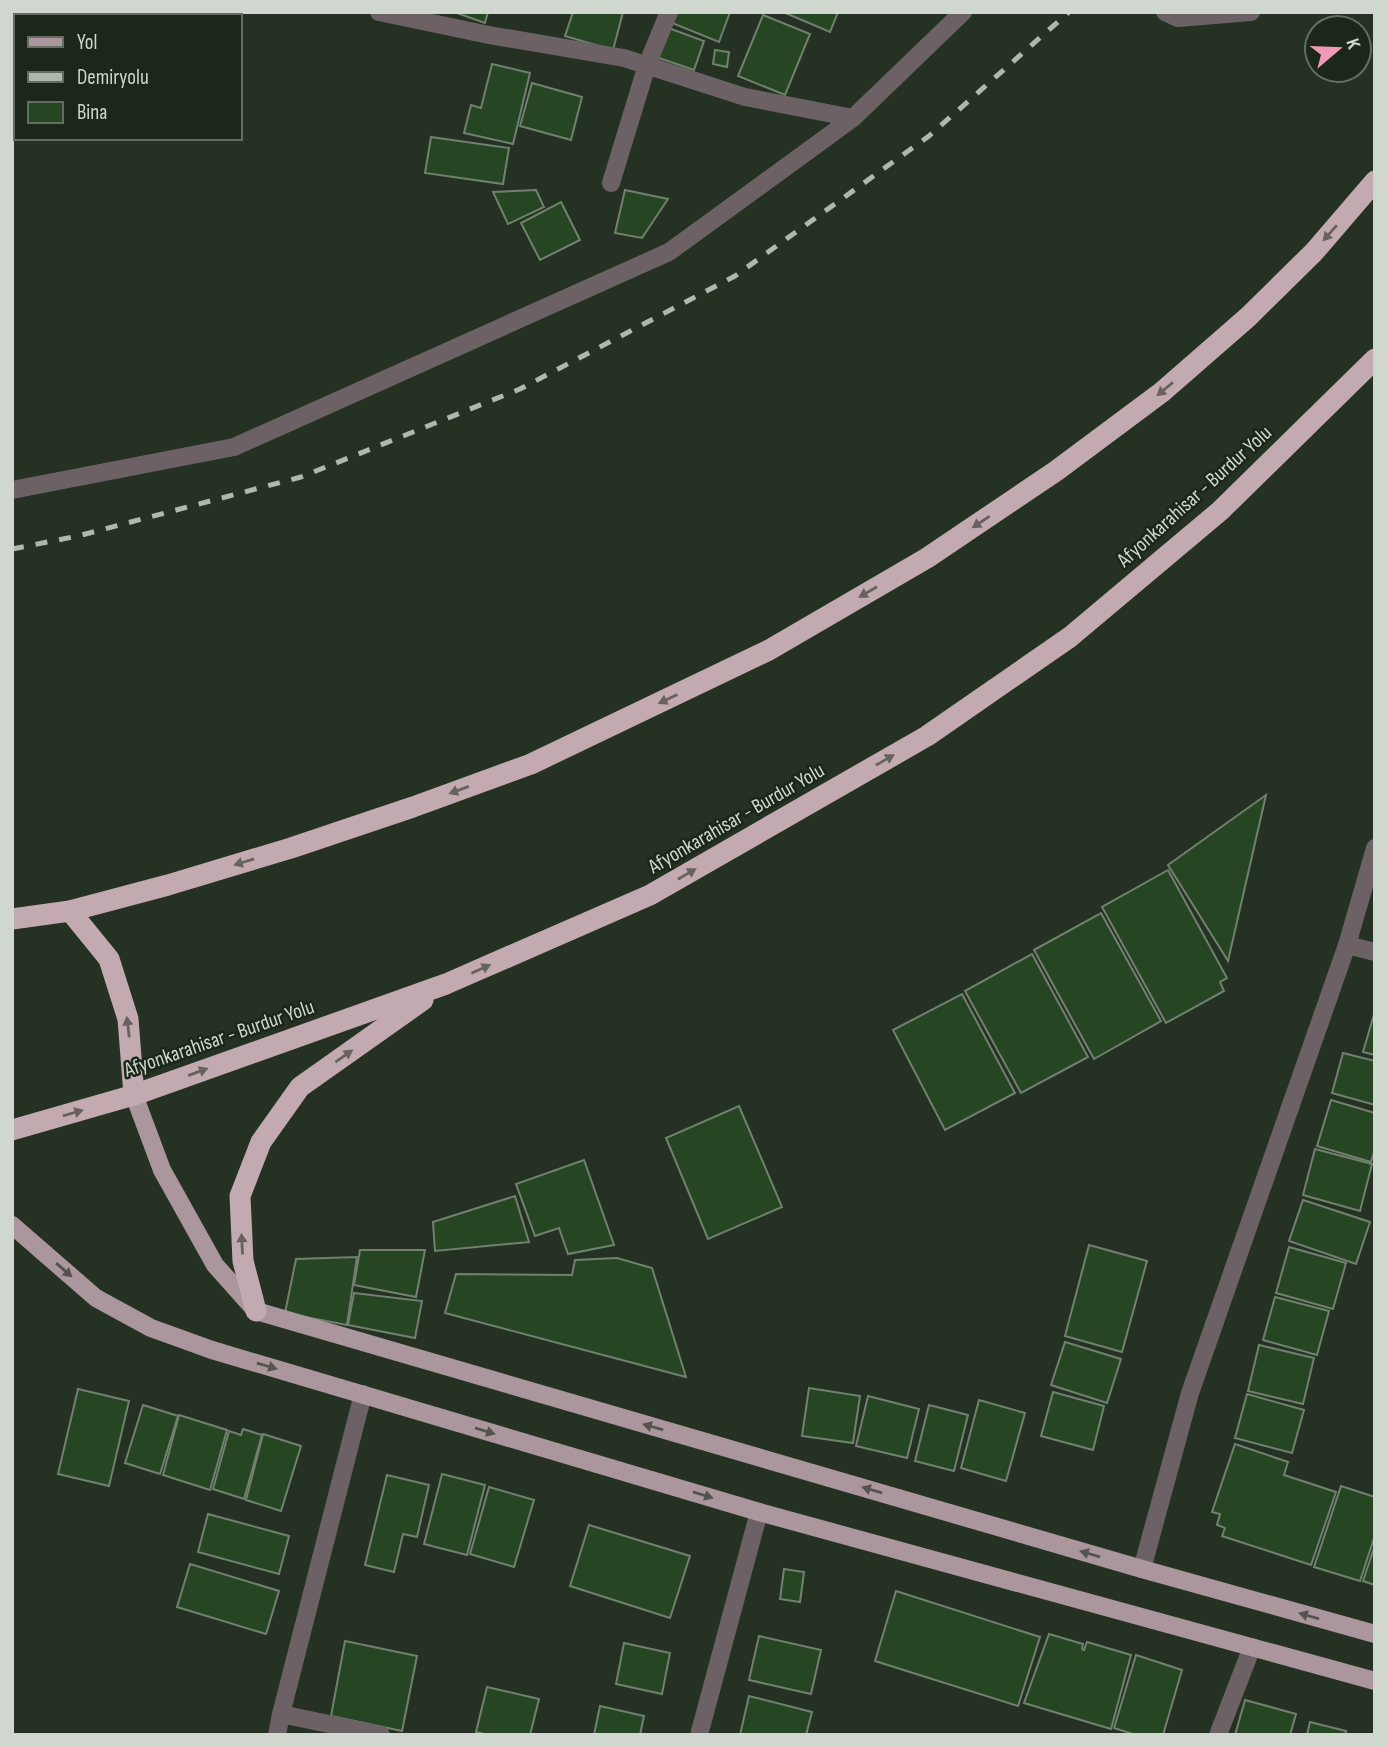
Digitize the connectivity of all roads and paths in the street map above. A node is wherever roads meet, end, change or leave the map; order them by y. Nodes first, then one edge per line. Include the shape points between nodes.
1 (379, 12) edge
2 (669, 12) edge
3 (963, 12) edge
4 (1165, 12) edge
5 (1251, 12) edge
6 (647, 65) junction
7 (853, 118) junction
8 (1375, 181) edge
9 (611, 183) dead end
10 (1375, 359) edge
11 (12, 490) edge
12 (1375, 849) edge
13 (71, 911) junction
14 (12, 919) edge
15 (1347, 945) junction
16 (1375, 952) edge
17 (446, 984) junction
18 (134, 1095) junction
19 (12, 1130) edge
20 (12, 1225) edge
21 (256, 1311) junction
22 (363, 1394) junction
23 (759, 1512) junction
24 (1142, 1569) junction
25 (1375, 1634) edge
26 (1252, 1647) junction
27 (1375, 1681) edge
28 (281, 1714) junction
29 (277, 1735) edge
30 (381, 1735) edge
31 (699, 1735) edge
32 (1219, 1735) edge

1 - 6 street
2 - 6 street
3 - 7 street
4 - 5 street via 1178,18
6 - 7 street via 745,97
6 - 9 street
7 - 11 street via 669,252 234,447
8 -> 13 highway via 1314,252 1162,392 927,558 769,650 531,764 291,848
17 -> 10 highway, Afyonkarahisar - Burdur Yolu via 650,895 927,736 1070,636 1209,520
12 - 15 street
13 - 14 highway
18 -> 13 highway via 128,1020 109,959
15 - 16 street
15 - 24 street via 1190,1393
18 -> 17 highway, Afyonkarahisar - Burdur Yolu
21 -> 17 highway via 243,1261 240,1196 261,1142 300,1087
19 -> 18 highway, Afyonkarahisar - Burdur Yolu
18 - 21 main road via 162,1170 215,1265
20 -> 22 main road via 96,1298 151,1328
24 -> 21 main road
22 -> 23 main road
22 - 28 street
23 - 26 main road
23 - 31 street
25 -> 24 main road
26 - 27 main road
26 - 32 street
28 - 29 street
28 - 30 street

